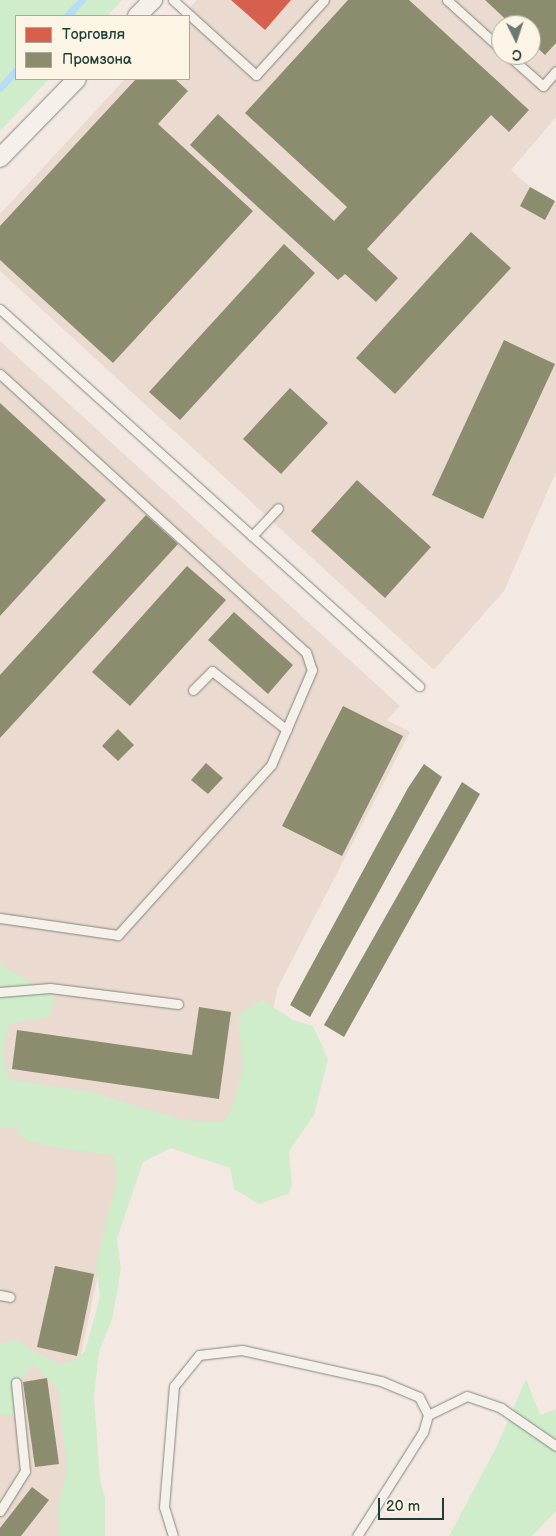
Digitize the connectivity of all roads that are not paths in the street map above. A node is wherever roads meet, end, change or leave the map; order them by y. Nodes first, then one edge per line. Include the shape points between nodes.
1 (153, 0) edge
2 (172, 0) edge
3 (324, 0) edge
4 (447, 0) edge
5 (138, 15) edge
6 (189, 15) edge
7 (190, 16) edge
8 (491, 39) edge
9 (519, 65) edge
10 (556, 71) edge
11 (76, 80) edge
12 (0, 158) edge
13 (0, 309) edge
14 (0, 374) edge
15 (278, 508) dead end
16 (252, 536) junction
17 (419, 686) dead end
18 (193, 690) dead end
19 (287, 730) junction
20 (0, 918) edge
21 (0, 992) edge
22 (178, 1004) dead end
23 (0, 1295) edge
24 (10, 1296) dead end
25 (16, 1382) dead end
26 (428, 1415) junction
27 (556, 1446) edge
28 (0, 1511) edge
29 (173, 1536) edge
30 (357, 1536) edge

1 - 5 street
2 - 6 lane
3 - 7 lane via 256,75
4 - 8 lane
9 - 10 lane via 542,86
11 - 12 street
13 - 16 lane
14 - 19 lane via 306,652 312,670
15 - 16 lane
16 - 17 lane
18 - 19 lane via 212,671
19 - 20 lane via 272,766 118,935
21 - 22 lane via 50,988
23 - 24 lane
25 - 28 lane via 25,1471
26 - 27 lane via 467,1396 501,1408
26 - 29 lane via 419,1397 381,1381 242,1350 198,1355 174,1386 164,1507
26 - 30 lane via 423,1432

